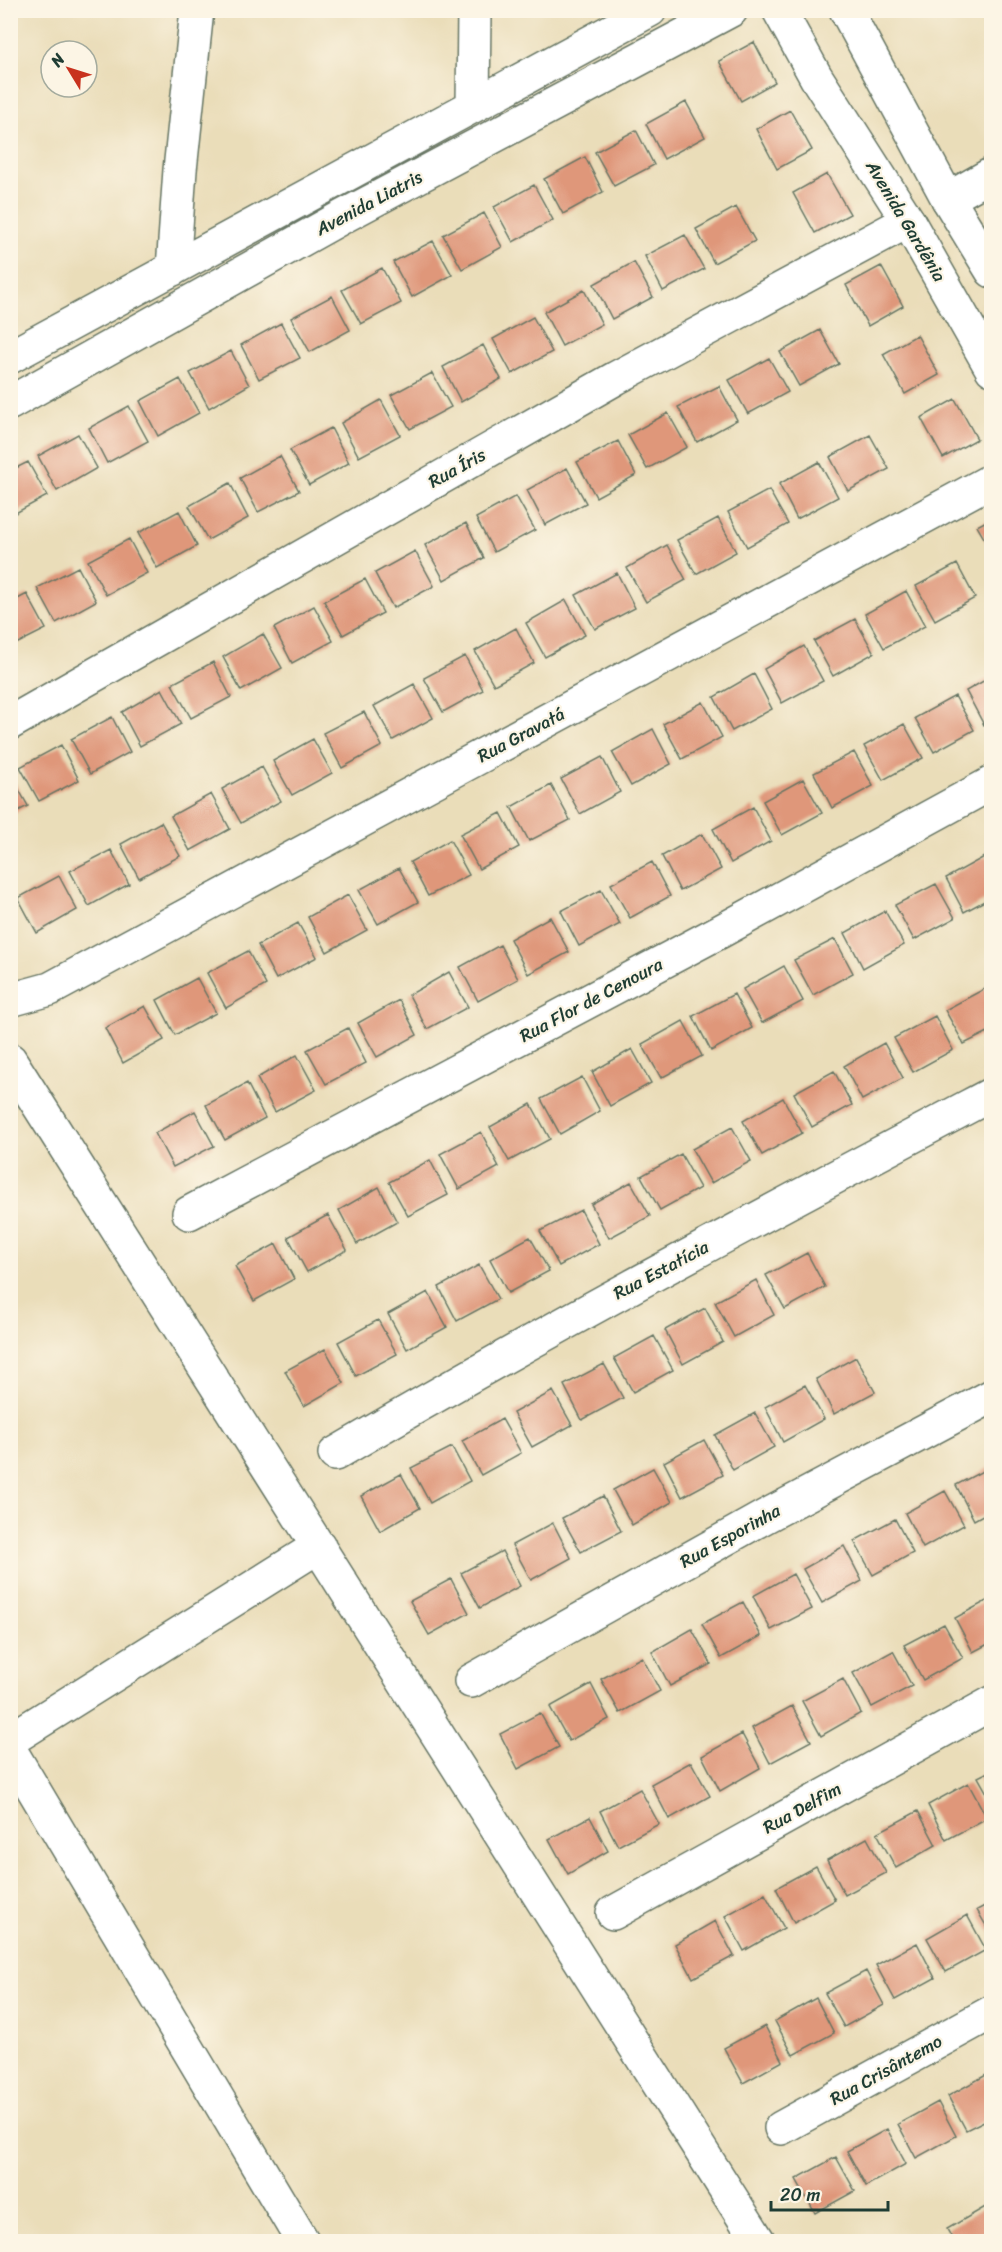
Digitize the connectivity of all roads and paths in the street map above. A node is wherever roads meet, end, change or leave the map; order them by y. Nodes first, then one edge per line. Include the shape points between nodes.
1 (197, 10) edge
2 (474, 10) edge
3 (650, 10) edge
4 (731, 10) edge
5 (779, 10) edge
6 (846, 10) edge
7 (473, 106) junction
8 (992, 174) edge
9 (948, 199) junction
10 (908, 221) junction
11 (173, 269) junction
12 (992, 271) edge
13 (10, 357) edge
14 (992, 369) edge
15 (10, 403) edge
16 (992, 480) edge
17 (10, 723) edge
18 (992, 783) edge
19 (10, 1000) edge
20 (10, 1060) edge
21 (992, 1094) edge
22 (189, 1214) dead end
23 (992, 1395) edge
24 (335, 1454) dead end
25 (318, 1546) junction
26 (471, 1681) dead end
27 (992, 1703) edge
28 (10, 1740) edge
29 (10, 1750) edge
30 (613, 1913) dead end
31 (992, 2012) edge
32 (781, 2128) dead end
33 (303, 2241) edge
34 (759, 2241) edge

1 - 11 street
2 - 7 street
3 - 7 street, Avenida Liatris
4 - 15 street, Avenida Liatris via 344,216
5 - 10 street, Avenida Gardênia via 816,77
6 - 9 street
7 - 11 street, Avenida Liatris
8 - 9 street
9 - 12 street
10 - 14 street, Avenida Gardênia
10 - 17 street, Rua Íris via 606,384
11 - 13 street, Avenida Liatris
16 - 19 street, Rua Gravatá via 50,989
18 - 22 street, Rua Flor de Cenoura
20 - 25 street
21 - 24 street, Rua Estatícia via 624,1289
23 - 26 street, Rua Esporinha
25 - 28 street
25 - 34 street
27 - 30 street, Rua Delfim
29 - 33 street
31 - 32 street, Rua Crisântemo

